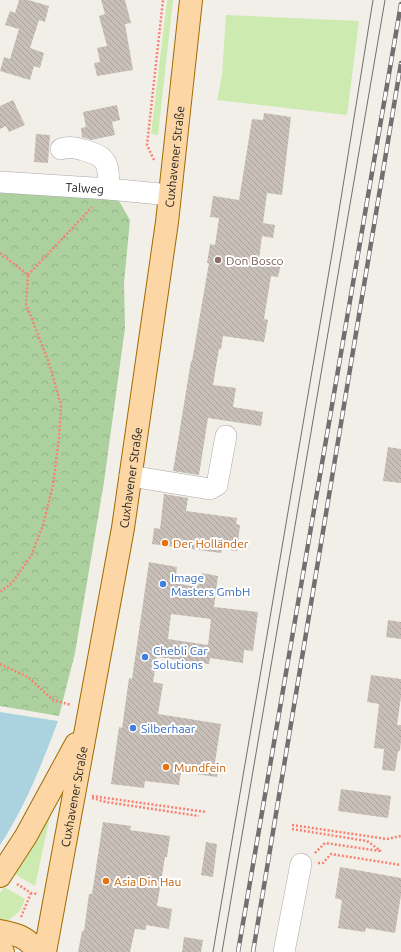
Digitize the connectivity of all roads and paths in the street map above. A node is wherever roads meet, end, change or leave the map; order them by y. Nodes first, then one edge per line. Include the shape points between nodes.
1 (163, 0) edge
2 (191, 0) edge
3 (147, 144) dead end
4 (61, 149) dead end
5 (0, 182) edge
6 (109, 189) junction
7 (170, 195) junction
8 (0, 253) edge
9 (28, 275) junction
10 (226, 436) dead end
11 (130, 476) junction
12 (0, 592) edge
13 (0, 664) edge
14 (88, 716) junction
15 (74, 793) junction
16 (206, 812) dead end
17 (199, 816) dead end
18 (292, 825) dead end
19 (292, 829) dead end
20 (401, 836) edge
21 (367, 837) junction
22 (367, 841) junction
23 (301, 864) junction
24 (401, 865) edge
25 (7, 879) edge
26 (31, 893) junction
27 (55, 898) junction
28 (20, 918) dead end
29 (0, 931) edge
30 (38, 952) edge
31 (45, 952) edge
32 (284, 952) edge

1 - 3 path
2 - 7 main road, Cuxhavener Straße
4 - 6 street via 76,148 98,154 108,173
5 - 6 street, Talweg
6 - 7 street, Talweg
6 - 9 path
7 - 11 main road, Cuxhavener Straße
8 - 9 path
9 - 12 path via 26,304 49,363 60,405 59,438 53,485 43,524 30,556 12,582
10 - 11 street via 217,485 210,488
11 - 14 main road, Cuxhavener Straße via 123,528
13 - 14 path via 28,677 53,700
14 - 15 main road, Cuxhavener Straße
14 - 25 main road
15 - 16 path
15 - 17 path via 106,802
15 - 27 main road, Cuxhavener Straße
18 - 21 path
19 - 22 path
20 - 21 path via 387,839
21 - 22 path
22 - 23 path via 381,851 325,843
23 - 24 path via 323,863 331,854
23 - 32 street
25 - 26 path
26 - 27 path
26 - 28 path
27 - 31 main road, Cuxhavener Straße
29 - 30 main road via 22,935

